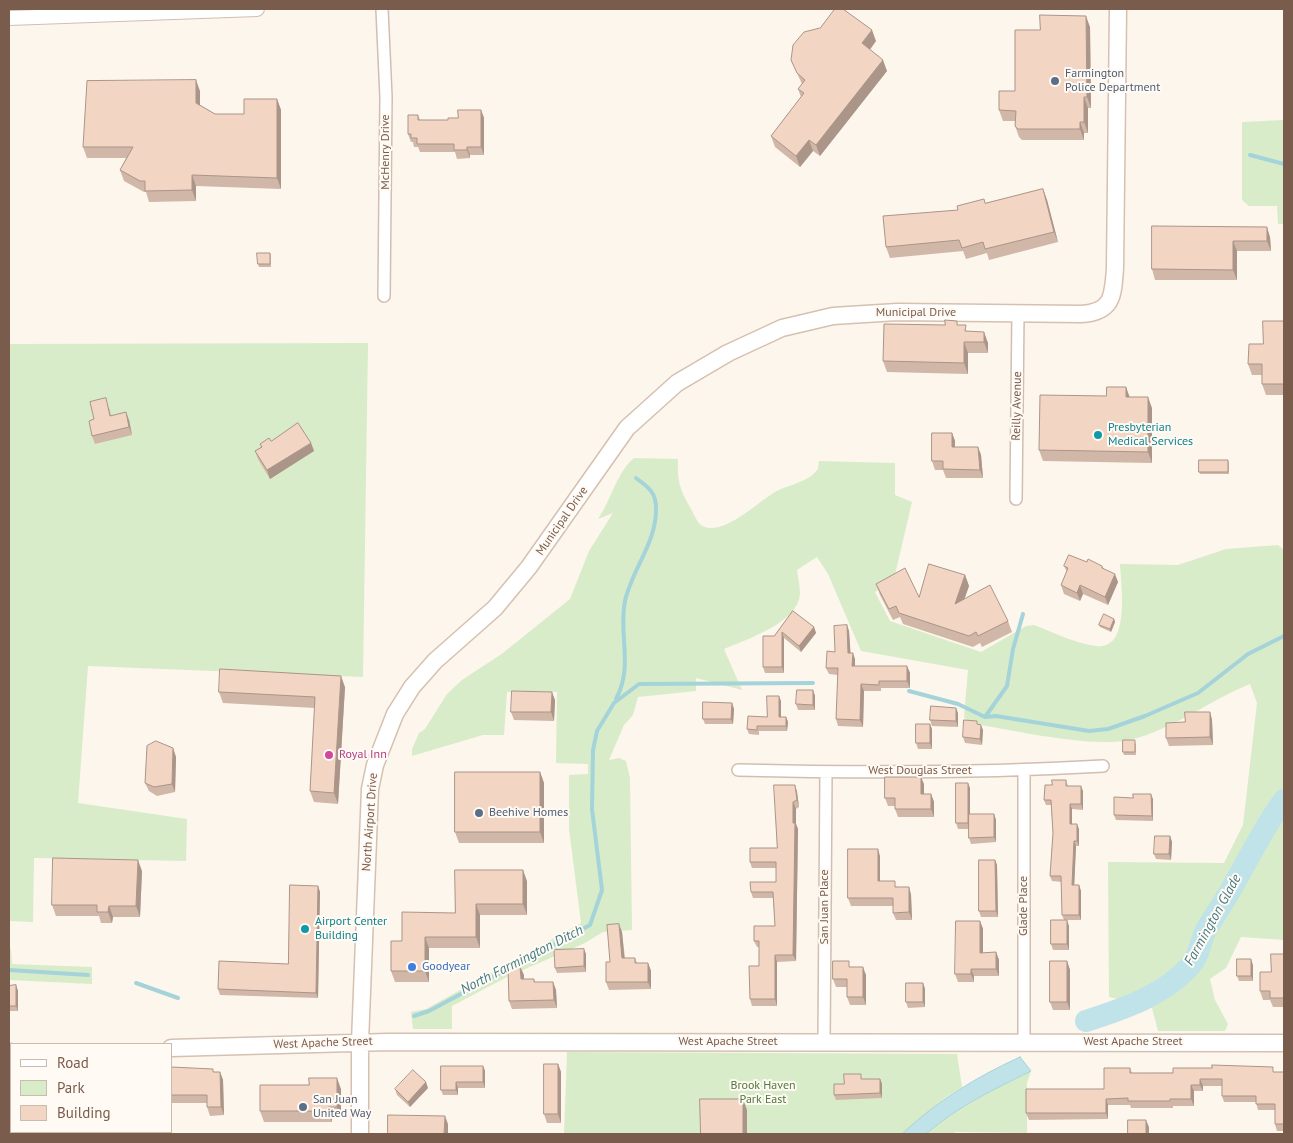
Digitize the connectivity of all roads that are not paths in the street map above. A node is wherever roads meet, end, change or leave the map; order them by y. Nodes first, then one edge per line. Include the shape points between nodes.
1 (257, 9) edge
2 (382, 9) edge
3 (1118, 9) edge
4 (9, 18) edge
5 (384, 296) dead end
6 (1018, 313) junction
7 (1016, 499) dead end
8 (529, 568) joint
9 (1103, 766) dead end
10 (738, 770) dead end
11 (1024, 771) junction
12 (826, 772) junction
13 (360, 1042) junction
14 (824, 1042) junction
15 (1024, 1042) junction
16 (1284, 1043) edge
17 (172, 1048) edge
18 (360, 1134) edge

1 - 4 street
2 - 5 street, McHenry Drive via 386,97
3 - 6 main road, Municipal Drive via 1112,297 1107,306 1093,313
6 - 7 street, Reilly Avenue
6 - 8 main road, Municipal Drive via 897,312 833,316 782,328 728,353 677,383 627,428
8 - 13 main road, North Airport Drive via 496,608 435,661 412,687 395,714 375,765 368,816
9 - 11 street, West Douglas Street
10 - 12 street, West Douglas Street
11 - 12 street, West Douglas Street
11 - 15 street, Glade Place
12 - 14 street, San Juan Place
13 - 14 main road, West Apache Street
13 - 17 main road, West Apache Street
13 - 18 main road, North Airport Drive
14 - 15 main road, West Apache Street
15 - 16 main road, West Apache Street

